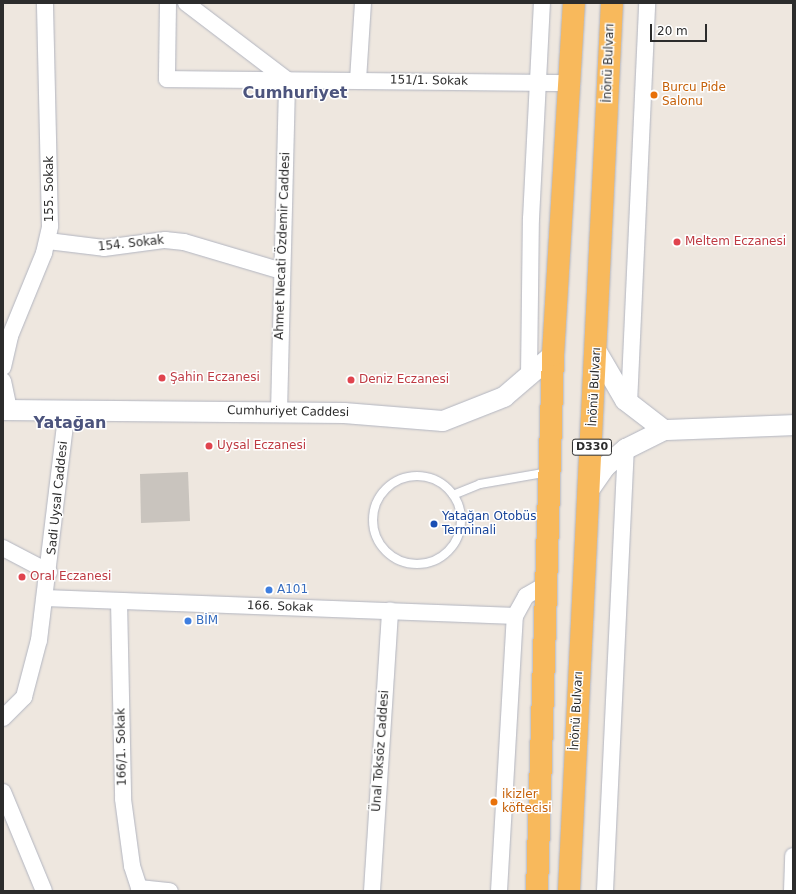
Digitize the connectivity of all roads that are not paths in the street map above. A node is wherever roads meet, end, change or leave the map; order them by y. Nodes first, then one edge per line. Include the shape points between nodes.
1 (45, 3) edge
2 (168, 3) edge
3 (186, 3) edge
4 (363, 3) edge
5 (542, 3) edge
6 (574, 3) edge
7 (612, 3) edge
8 (647, 3) edge
9 (288, 80) junction
10 (358, 80) junction
11 (538, 82) junction
12 (570, 83) junction
13 (48, 241) junction
14 (282, 271) junction
15 (597, 352) junction
16 (553, 355) junction
17 (3, 367) edge
18 (529, 375) junction
19 (3, 381) edge
20 (629, 404) junction
21 (6, 410) edge
22 (67, 410) junction
23 (278, 412) junction
24 (793, 425) edge
25 (664, 430) junction
26 (626, 448) junction
27 (549, 472) junction
28 (589, 490) junction
29 (453, 495) junction
30 (3, 548) edge
31 (49, 572) junction
32 (547, 584) junction
33 (46, 598) junction
34 (119, 601) junction
35 (390, 611) junction
36 (515, 616) junction
37 (3, 718) edge
38 (3, 792) edge
39 (8, 821) edge
40 (793, 856) edge
41 (139, 890) edge
42 (44, 891) edge
43 (170, 891) edge
44 (372, 891) edge
45 (499, 891) edge
46 (537, 891) edge
47 (569, 891) edge
48 (605, 891) edge
49 (792, 891) edge

1 - 13 street, 155. Sokak via 53,203
2 - 9 street, 151/1. Sokak via 167,79
3 - 9 street
4 - 10 street
5 - 11 street
6 - 12 highway
7 - 15 highway, İnönü Bulvarı / D330
8 - 20 street
9 - 10 street, 151/1. Sokak
9 - 14 street, Ahmet Necati Özdemir Caddesi
10 - 11 street, 151/1. Sokak
11 - 12 street, 151/1. Sokak
11 - 18 street via 531,219
12 - 16 highway
13 - 14 street, 154. Sokak via 104,248 165,240 184,242
13 - 17 street, 155. Sokak via 10,336
14 - 23 street, Ahmet Necati Özdemir Caddesi
15 - 20 street via 613,385
15 - 28 highway, İnönü Bulvarı / D330
16 - 18 street, Cumhuriyet Caddesi
16 - 27 highway
18 - 23 street, Cumhuriyet Caddesi via 504,397 443,421
19 - 21 street
20 - 25 street
21 - 22 street, Cumhuriyet Caddesi
22 - 23 street, Cumhuriyet Caddesi
22 - 31 street, Sadi Uysal Caddesi
24 - 25 street
25 - 26 street
26 - 28 street via 606,467
26 - 48 street
27 - 29 lane via 480,484
27 - 32 highway
28 - 47 highway, İnönü Bulvarı / D330
29 - 29 lane via 430,478 402,479 389,486 377,504 373,525 377,539 386,551 404,562 425,564 439,558 458,537 461,523
30 - 31 street
31 - 33 street, Sadi Uysal Caddesi
32 - 36 street via 526,596
32 - 46 highway
33 - 34 street, 166. Sokak
33 - 37 street, Sadi Uysal Caddesi via 24,698
34 - 35 street, 166. Sokak
34 - 41 street, 166/1. Sokak via 123,799 132,866
35 - 36 street, 166. Sokak
35 - 44 street, Ünal Toksöz Caddesi
36 - 45 street
38 - 39 street
39 - 42 street
40 - 49 street
41 - 43 street

